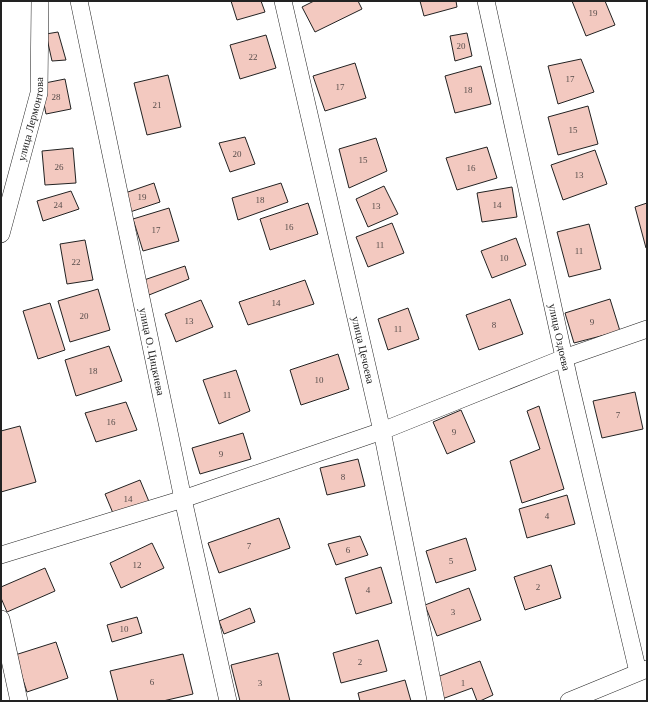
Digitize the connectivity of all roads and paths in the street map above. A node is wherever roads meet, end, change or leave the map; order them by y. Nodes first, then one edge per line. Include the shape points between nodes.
1 (40, 1) edge
2 (79, 1) edge
3 (282, 1) edge
4 (486, 1) edge
5 (1, 234) edge
6 (647, 329) edge
7 (564, 358) junction
8 (382, 431) junction
9 (183, 500) junction
10 (1, 555) edge
11 (1, 619) edge
12 (643, 670) edge
13 (19, 701) edge
14 (228, 701) edge
15 (436, 701) edge
16 (569, 701) edge

1 - 5 street, улица Лермонтова via 39,94
2 - 9 street, улица О. Цицкиева
3 - 8 street, улица Цечоева
4 - 7 street, улица Оздоева
6 - 7 street
7 - 8 street
7 - 12 street, улица Оздоева
8 - 9 street
8 - 15 street, улица Цечоева
9 - 10 street
9 - 14 street, улица О. Цицкиева
11 - 13 street
12 - 16 street

